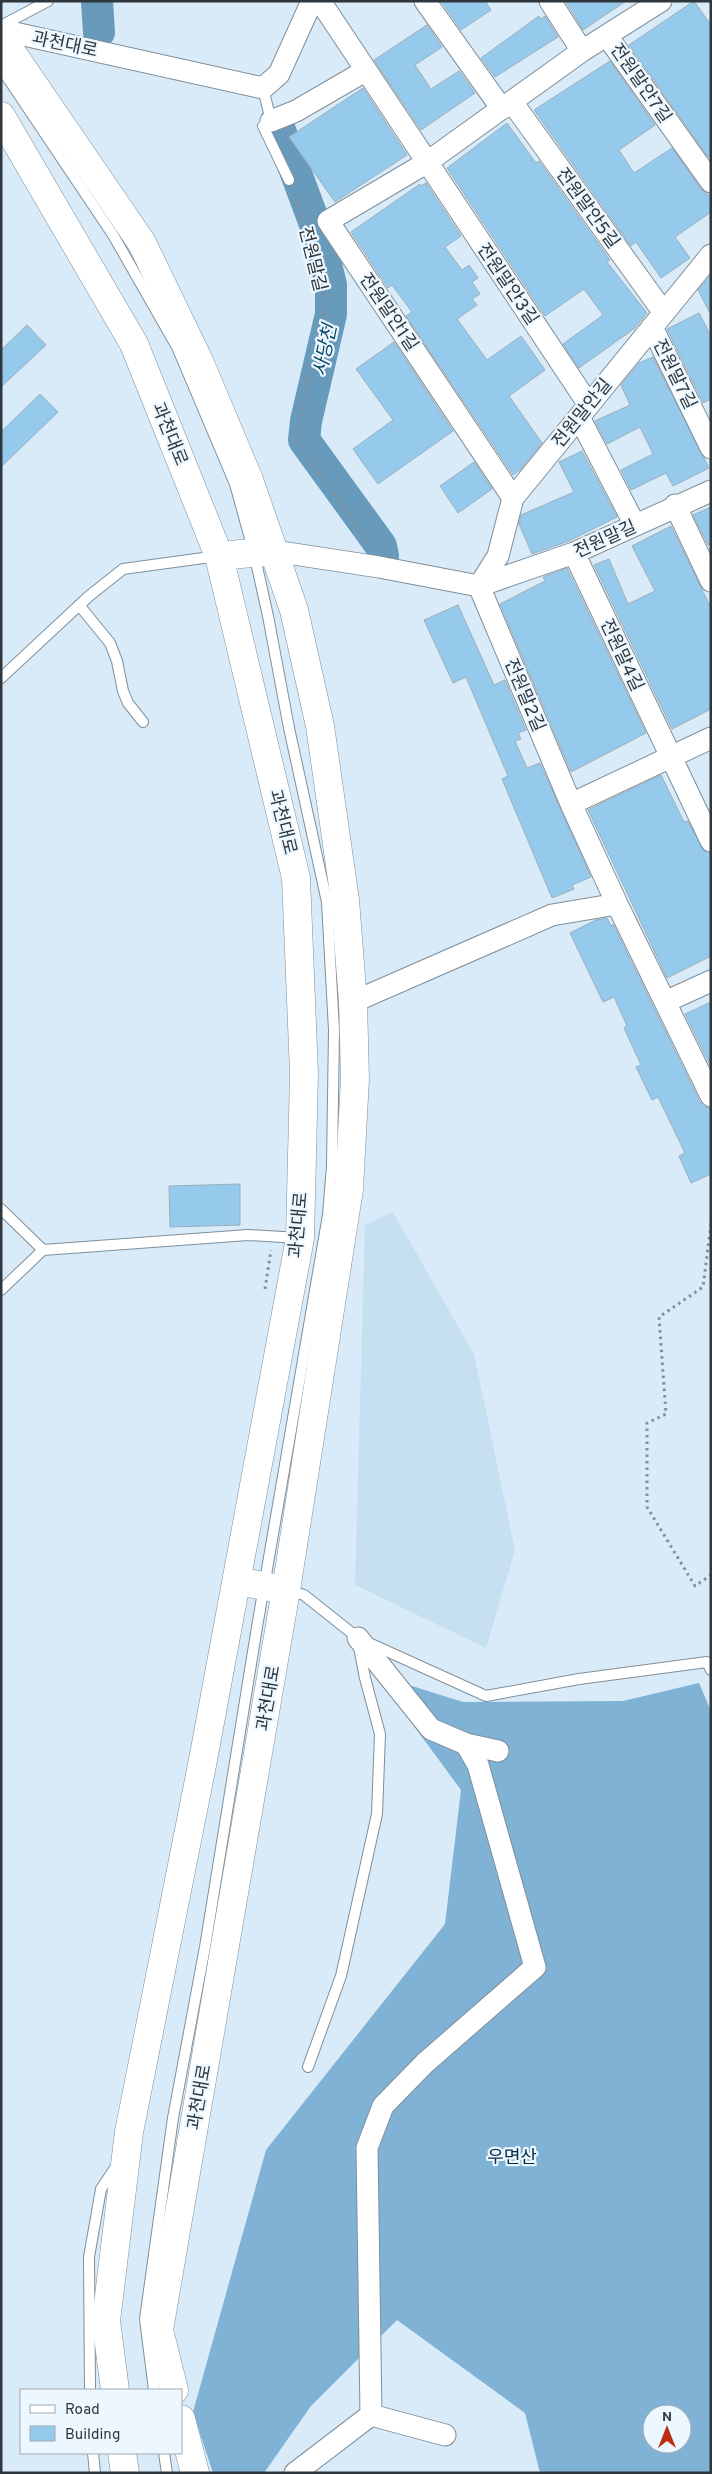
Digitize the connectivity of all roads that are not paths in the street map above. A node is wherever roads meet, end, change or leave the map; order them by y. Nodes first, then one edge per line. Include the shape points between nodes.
1 (48, 1) edge
2 (312, 1) edge
3 (320, 1) edge
4 (424, 1) edge
5 (550, 1) edge
6 (661, 1) edge
7 (1, 26) edge
8 (1, 30) edge
9 (607, 36) junction
10 (1, 37) edge
11 (582, 51) junction
12 (1, 68) edge
13 (365, 71) junction
14 (263, 88) junction
15 (507, 106) junction
16 (1, 116) edge
17 (271, 121) junction
18 (426, 163) junction
19 (289, 180) road end
20 (711, 182) edge
21 (711, 255) edge
22 (658, 320) junction
23 (584, 411) junction
24 (711, 448) edge
25 (711, 491) edge
26 (514, 498) junction
27 (676, 505) junction
28 (636, 525) junction
29 (264, 552) junction
30 (574, 553) junction
31 (219, 556) junction
32 (711, 581) edge
33 (479, 586) junction
34 (79, 605) junction
35 (1, 678) edge
36 (143, 722) dead end
37 (711, 738) edge
38 (671, 757) junction
39 (571, 804) junction
40 (711, 841) edge
41 (617, 904) junction
42 (711, 981) edge
43 (353, 1002) junction
44 (665, 1002) junction
45 (711, 1096) edge
46 (1, 1209) edge
47 (287, 1237) junction
48 (43, 1250) junction
49 (1, 1290) edge
50 (237, 1581) junction
51 (276, 1588) junction
52 (358, 1638) junction
53 (711, 1670) edge
54 (466, 1744) junction
55 (498, 1751) dead end
56 (308, 2067) dead end
57 (127, 2150) junction
58 (90, 2389) edge
59 (115, 2389) edge
60 (154, 2389) edge
61 (174, 2389) edge
62 (370, 2415) junction
63 (182, 2423) edge
64 (445, 2435) dead end
65 (93, 2454) edge
66 (122, 2454) edge
67 (164, 2454) edge
68 (95, 2473) edge
69 (125, 2473) edge
70 (167, 2473) edge
71 (195, 2473) edge
72 (296, 2473) edge

1 - 7 lane
2 - 14 street via 279,74
3 - 13 street, 전원말안3길
4 - 15 street, 전원말안5길
5 - 11 street, 전원말안7길
6 - 9 street, 전원말안7길
8 - 14 street, 과천대로
9 - 11 street
9 - 20 street, 전원말안7길
10 - 29 main road, 과천대로 via 142,242 199,361 249,480
11 - 15 street
12 - 29 lane via 113,234 176,348
13 - 17 street via 296,111
13 - 18 street, 전원말안3길
14 - 17 lane
15 - 18 street
15 - 22 street, 전원말안5길
16 - 31 main road, 과천대로 via 134,344
17 - 19 lane via 263,126
18 - 23 street, 전원말안3길
18 - 26 street, 전원말안1길 via 328,221
21 - 22 street, 전원말안길
22 - 23 street, 전원말안길
22 - 24 street, 전원말7길
23 - 26 street, 전원말안길
23 - 28 street, 전원말안3길
25 - 27 street, 전원말길
26 - 33 street, 전원말안길 via 498,556
27 - 28 street, 전원말길
27 - 32 street
28 - 30 street, 전원말길
29 - 31 main road
29 - 33 street, 전원말길 via 379,567
29 - 43 main road, 과천대로 via 294,610 320,726 345,900
29 - 51 lane via 288,728 327,902 334,1030 328,1215
30 - 33 street, 전원말길
30 - 38 street, 전원말4길
31 - 34 lane via 123,569
31 - 47 main road, 과천대로 via 296,878 304,1073
33 - 39 street, 전원말2길
34 - 35 lane
34 - 36 lane via 110,643 123,691
37 - 38 street
38 - 39 street
38 - 40 street, 전원말4길
39 - 41 street, 전원말2길
41 - 43 street via 552,915
41 - 44 street, 전원말2길
42 - 44 street
43 - 51 main road, 과천대로 via 355,1079 349,1189
44 - 45 street, 전원말2길
46 - 48 lane
47 - 48 lane via 248,1235
47 - 50 main road, 과천대로
48 - 49 lane
50 - 51 main road
50 - 57 main road, 과천대로
51 - 52 lane via 304,1595
51 - 60 lane via 255,1636 205,1947 184,2054 145,2319
51 - 61 main road, 과천대로 via 159,2330
52 - 53 lane via 486,1696 579,1679 707,1662
52 - 54 street via 431,1729
52 - 56 lane via 380,1734 377,1814 342,1976
54 - 55 street
54 - 62 street via 478,1765 535,1967 425,2063 384,2106 367,2148
57 - 58 lane via 101,2190 89,2257
57 - 59 main road, 과천대로 via 106,2321
62 - 64 street
62 - 72 street
63 - 71 main road
65 - 68 lane
66 - 69 main road
67 - 70 lane

